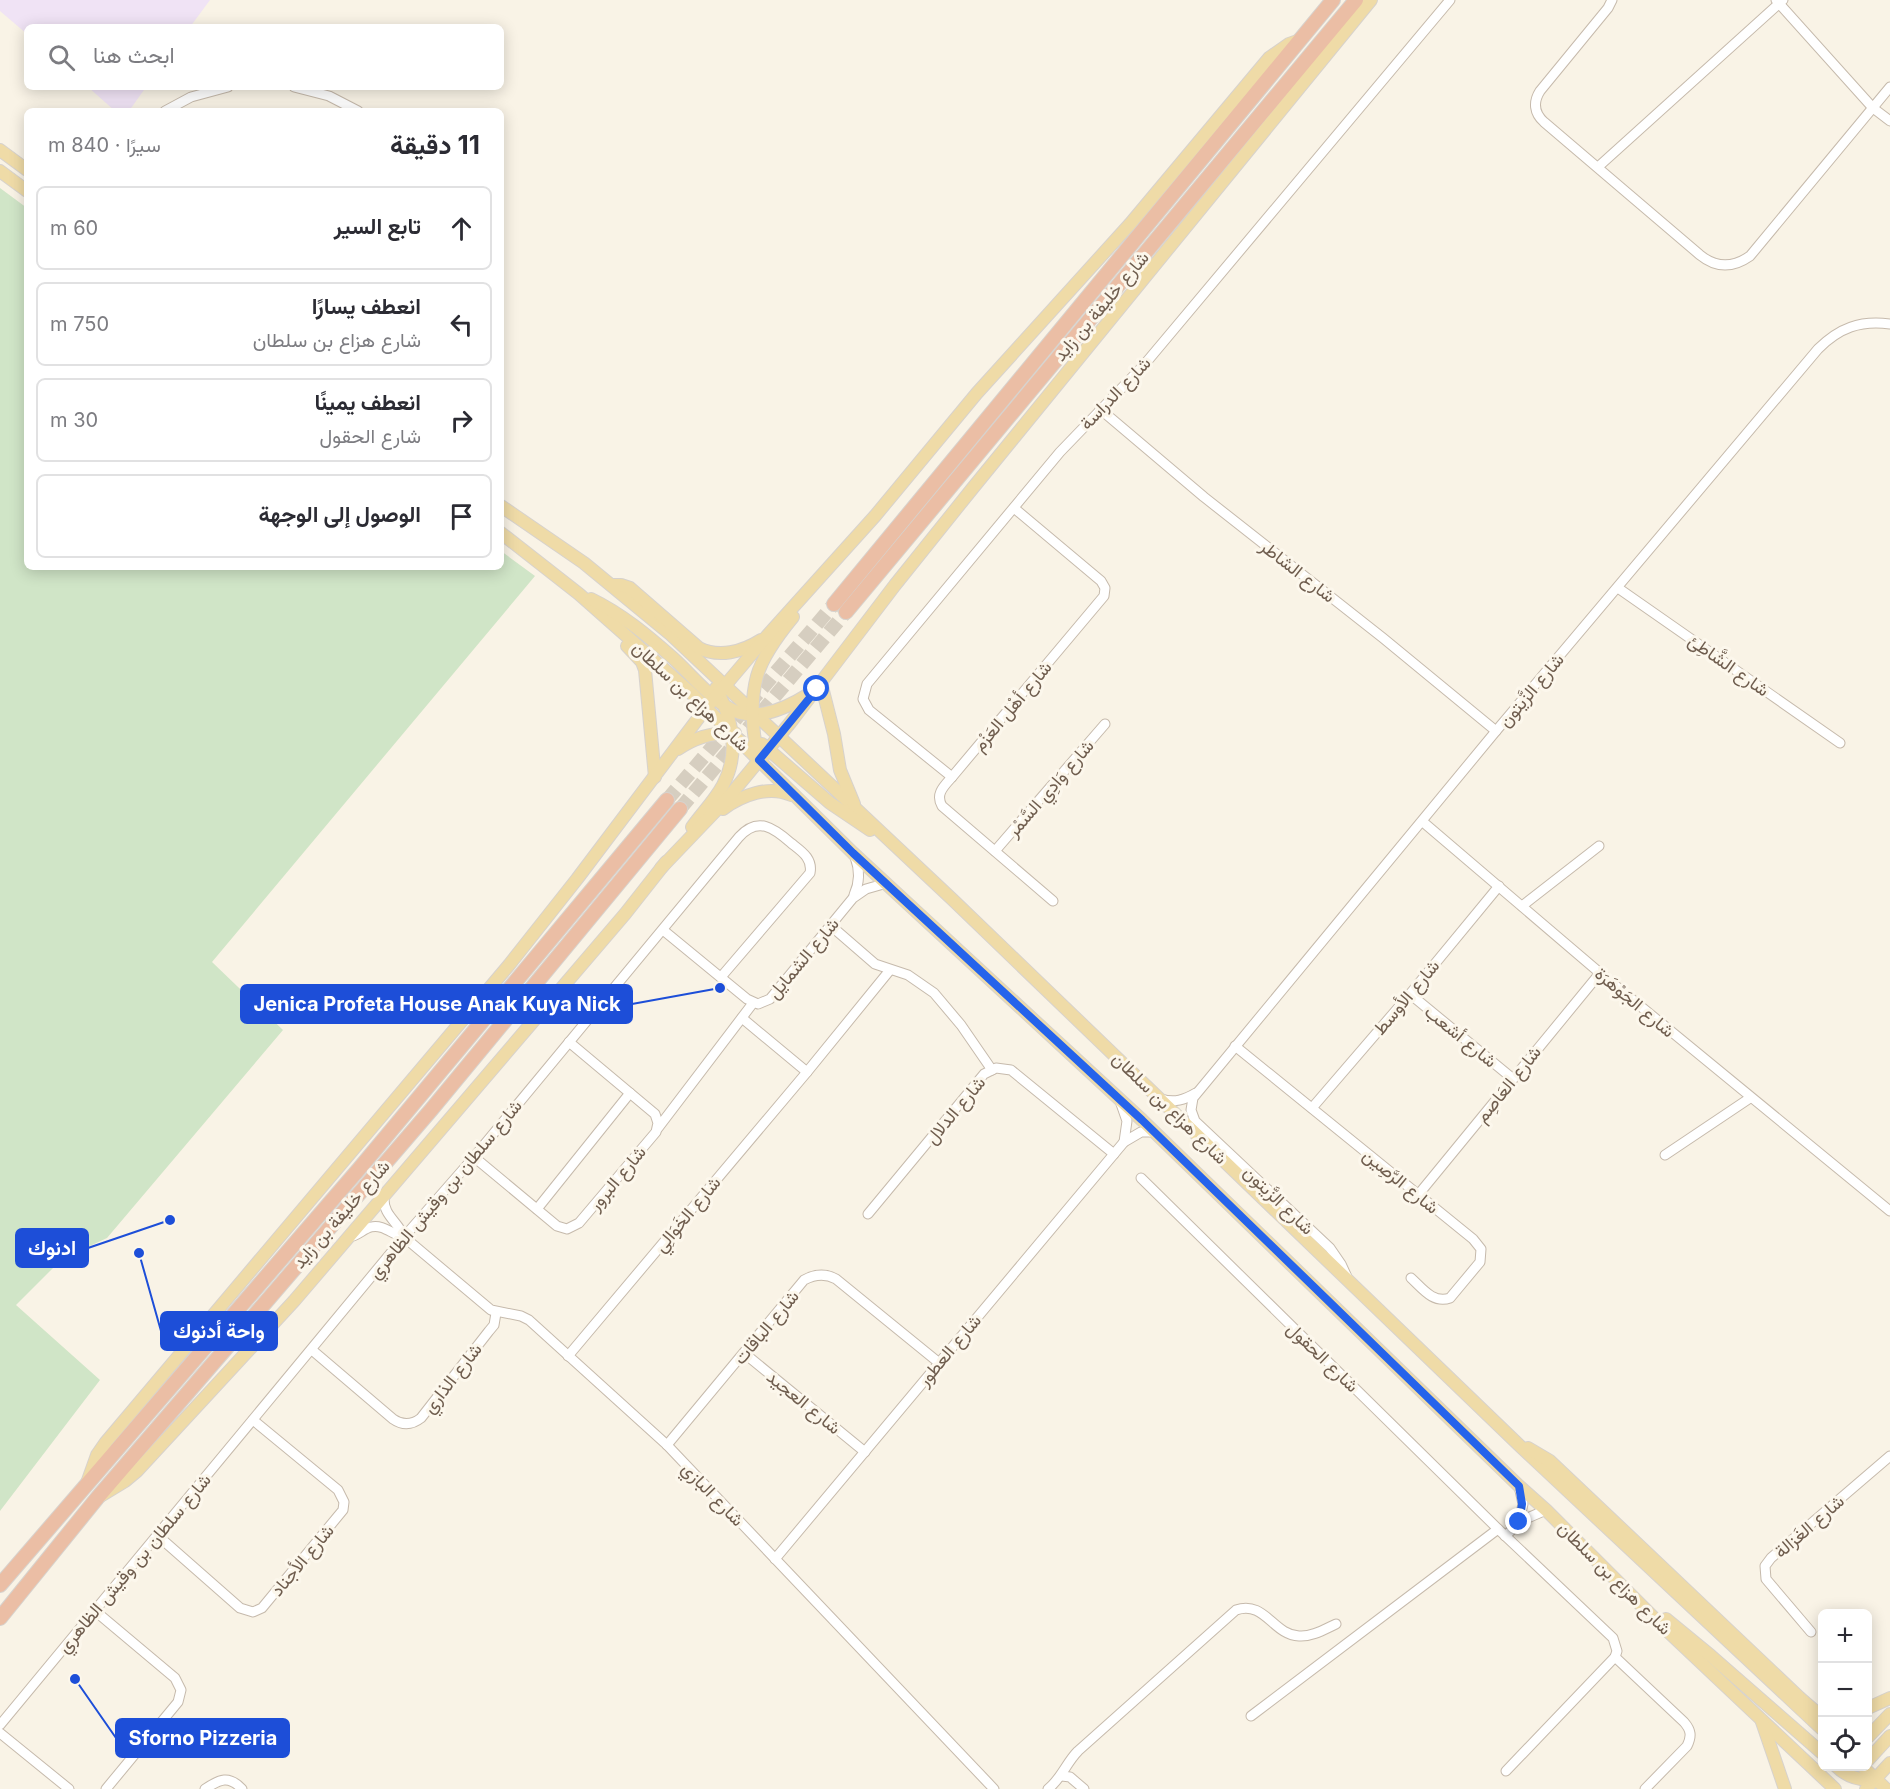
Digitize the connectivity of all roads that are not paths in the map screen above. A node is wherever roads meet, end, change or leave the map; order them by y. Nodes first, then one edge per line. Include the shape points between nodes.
1 (1333, 0) edge
2 (1356, 0) edge
3 (1371, 0) edge
4 (1450, 0) edge
5 (1612, 0) edge
6 (1780, 1) edge
7 (1300, 40) junction
8 (1890, 87) edge
9 (217, 90) edge
10 (306, 90) edge
11 (171, 108) edge
12 (352, 108) edge
13 (1873, 108) junction
14 (1890, 121) edge
15 (0, 150) edge
16 (1598, 167) junction
17 (24, 168) edge
18 (0, 171) edge
19 (24, 189) edge
20 (1890, 324) edge
21 (1100, 410) junction
22 (504, 508) edge
23 (1014, 508) junction
24 (875, 516) junction
25 (504, 535) edge
26 (612, 585) junction
27 (1618, 588) junction
28 (579, 594) junction
29 (766, 636) junction
30 (819, 686) junction
31 (720, 693) junction
32 (725, 707) junction
33 (706, 708) junction
34 (754, 714) junction
35 (1105, 724) dead end
36 (1496, 731) junction
37 (732, 733) junction
38 (779, 737) junction
39 (754, 739) junction
40 (1840, 743) dead end
41 (769, 749) junction
42 (670, 755) junction
43 (759, 760) junction
44 (655, 777) junction
45 (952, 777) junction
46 (798, 798) junction
47 (668, 800) tunnel mouth
48 (680, 809) tunnel mouth
49 (856, 811) junction
50 (1423, 822) junction
51 (888, 839) junction
52 (1599, 846) dead end
53 (995, 851) junction
54 (853, 853) junction
55 (661, 868) junction
56 (887, 883) junction
57 (1499, 886) junction
58 (854, 898) junction
59 (1053, 901) dead end
60 (1522, 906) junction
61 (830, 926) junction
62 (663, 930) junction
63 (890, 970) junction
64 (1600, 973) junction
65 (721, 977) junction
66 (1410, 994) junction
67 (753, 1003) junction
68 (742, 1018) junction
69 (569, 1042) junction
70 (1235, 1046) junction
71 (992, 1070) junction
72 (807, 1072) junction
73 (1512, 1078) junction
74 (630, 1093) junction
75 (1196, 1094) junction
76 (1156, 1096) junction
77 (1750, 1098) junction
78 (1119, 1100) junction
79 (1312, 1108) junction
80 (658, 1128) junction
81 (1155, 1132) junction
82 (1124, 1142) junction
83 (1114, 1155) junction
84 (1665, 1155) dead end
85 (474, 1157) junction
86 (1141, 1178) dead end
87 (1418, 1195) junction
88 (384, 1197) junction
89 (537, 1209) junction
90 (1890, 1211) edge
91 (868, 1214) dead end
92 (349, 1237) junction
93 (404, 1237) junction
94 (1411, 1278) dead end
95 (1348, 1282) junction
96 (496, 1313) junction
97 (312, 1350) junction
98 (744, 1353) junction
99 (568, 1356) junction
100 (938, 1362) junction
101 (253, 1420) junction
102 (667, 1445) junction
103 (1520, 1446) junction
104 (865, 1452) junction
105 (1890, 1456) edge
106 (87, 1484) junction
107 (1519, 1486) junction
108 (98, 1497) junction
109 (1546, 1510) junction
110 (1519, 1522) junction
111 (1502, 1532) junction
112 (157, 1535) junction
113 (775, 1559) junction
114 (0, 1585) edge
115 (1643, 1607) junction
116 (94, 1610) junction
117 (0, 1618) edge
118 (1336, 1624) dead end
119 (1811, 1632) dead end
120 (1615, 1657) junction
121 (1890, 1698) edge
122 (1872, 1706) edge
123 (1818, 1712) edge
124 (1890, 1714) edge
125 (1251, 1716) dead end
126 (1761, 1719) junction
127 (0, 1725) edge
128 (1818, 1725) edge
129 (0, 1733) edge
130 (1872, 1733) edge
131 (1890, 1736) edge
132 (1818, 1750) edge
133 (1872, 1756) edge
134 (1872, 1758) edge
135 (1888, 1766) edge
136 (1506, 1771) dead end
137 (1856, 1771) edge
138 (1866, 1771) edge
139 (1062, 1776) junction
140 (1875, 1779) junction
141 (1843, 1780) edge
142 (69, 1789) edge
143 (106, 1789) edge
144 (205, 1789) edge
145 (242, 1789) edge
146 (994, 1789) edge
147 (1048, 1789) edge
148 (1084, 1789) edge
149 (1646, 1789) edge
150 (1785, 1789) edge
151 (1866, 1789) edge
152 (1886, 1789) edge

1 - 7 highway, شارع خليفة بن زايد
2 - 7 highway, شارع خليفة بن زايد via 840,608
3 - 30 main road via 951,515
4 - 21 street, شارع الدراسة via 1144,365
5 - 16 street via 1535,101 1540,118
6 - 13 street
6 - 16 street
7 - 24 main road via 1269,58
8 - 13 street
9 - 11 street
10 - 12 street
13 - 14 street
13 - 16 street via 1750,256 1734,265 1707,261
15 - 17 main road
18 - 19 main road
20 - 27 street, شارع الزَّيتون via 1858,324 1829,338
21 - 23 street, شارع الدراسة
21 - 36 street, شارع الشاطر
22 - 26 main road, شارع هزاع بن سلطان
23 - 45 street, شارع الدراسة via 869,681 864,692 864,702 871,712
23 - 45 street, شارع أهْل العَزْم via 1101,581 1104,596
24 - 29 main road
24 - 34 main road via 766,656 757,676
25 - 28 main road, شارع هزاع بن سلطان
26 - 29 main road via 630,588 707,652 730,653
26 - 31 main road, شارع هزاع بن سلطان via 692,655
27 - 36 street, شارع الزَّيتون
27 - 40 street, شارع الشَّاطِئ
28 - 31 main road via 621,615
28 - 33 main road, شارع هزاع بن سلطان
28 - 44 main road via 636,655 645,670
29 - 31 main road
30 - 34 main road via 780,710
30 - 38 main road
30 - 49 main road via 840,770
31 - 32 main road
31 - 33 main road
31 - 34 main road, شارع هزاع بن سلطان
32 - 34 main road
32 - 37 main road
33 - 37 main road, شارع هزاع بن سلطان
33 - 42 main road
34 - 38 main road, شارع هزاع بن سلطان
34 - 39 main road
35 - 53 street, شارع وَادِي السَّمْر
36 - 50 street, شارع الزَّيتون
37 - 39 main road
37 - 42 main road via 697,738
37 - 43 main road, شارع هزاع بن سلطان
37 - 55 main road via 731,759 723,785
38 - 41 main road
38 - 49 main road, شارع هزاع بن سلطان
39 - 41 main road
39 - 43 main road
41 - 43 main road
41 - 51 main road via 842,812
42 - 44 main road
43 - 46 main road, شارع هزاع بن سلطان
43 - 55 main road
44 - 106 main road via 509,964 106,1442
45 - 53 street, شارع أهْل العَزْم via 940,792 940,803
46 - 54 main road, شارع هزاع بن سلطان
46 - 55 main road via 777,790 736,801 718,812
47 - 106 highway, شارع خليفة بن زايد via 359,1169
48 - 108 highway, شارع خليفة بن زايد via 416,1127
49 - 51 main road, شارع هزاع بن سلطان
50 - 57 street, شارع الجَوْهَرَة
50 - 70 street, شارع الزَّيتون
51 - 76 main road, شارع هزاع بن سلطان
52 - 60 street
53 - 59 street, شارع أهْل العَزْم
54 - 56 main road, شارع هزاع بن سلطان
54 - 58 street via 859,875
55 - 88 main road
56 - 58 street, شارع الشمايل via 866,889
56 - 78 main road, شارع هزاع بن سلطان
57 - 60 street, شارع الجَوْهَرَة
57 - 66 street, شارع الأوسط
58 - 61 street, شارع الشمايل
60 - 64 street, شارع الجَوْهَرَة
61 - 63 street via 875,964
61 - 67 street, شارع الشمايل via 770,999
62 - 65 street, شارع الشمايل
62 - 65 street, شارع سلطان بن وقيش الظاهري via 743,832 760,825 778,831 807,857 810,873
62 - 69 street, شارع سلطان بن وقيش الظاهري
63 - 71 street via 908,975 934,993
63 - 72 street, شارع الخَوَالِي
64 - 73 street, شارع العَاصِم
64 - 77 street, شارع الجَوْهَرَة
65 - 67 street, شارع الشمايل
66 - 73 street, شارع أشعب
66 - 79 street, شارع الأوسط
67 - 68 street
68 - 72 street
68 - 80 street
69 - 74 street, شارع البرور
69 - 85 street, شارع سلطان بن وقيش الظاهري
70 - 75 street, شارع الزَّيتون
70 - 79 street, شارع الرَّصِين
71 - 83 street, شارع الدلال via 1011,1070
71 - 91 street, شارع الدلال via 984,1074
72 - 99 street, شارع الخَوَالِي
73 - 87 street, شارع العَاصِم
74 - 80 street, شارع البرور via 655,1114
74 - 89 street
75 - 76 street via 1180,1101
75 - 95 street, شارع الزَّيتون via 1191,1110 1195,1120 1330,1248
76 - 95 main road, شارع هزاع بن سلطان
77 - 84 street
77 - 90 street, شارع الجَوْهَرَة
78 - 81 main road, شارع هزاع بن سلطان
78 - 82 street via 1126,1120
79 - 87 street, شارع الرَّصِين
80 - 89 street, شارع البرور via 576,1226 562,1229
81 - 82 street via 1141,1132
81 - 107 main road, شارع هزاع بن سلطان
82 - 83 street, شارع العطور
83 - 100 street, شارع العطور
85 - 89 street, شارع البرور
85 - 93 street, شارع سلطان بن وقيش الظاهري
86 - 111 street, شارع الحقول
87 - 94 street, شارع الرَّصِين via 1478,1243 1482,1256 1477,1267 1444,1300 1433,1298
88 - 92 main road
88 - 93 street, شارع البازي via 386,1212
92 - 93 street, شارع البازي via 375,1226
92 - 108 main road via 137,1471
93 - 96 street, شارع البازي
93 - 97 street, شارع سلطان بن وقيش الظاهري
95 - 103 main road, شارع هزاع بن سلطان
96 - 97 street, شارع الذاري via 489,1331 413,1424 393,1419
96 - 99 street, شارع البازي via 512,1313 529,1320
97 - 101 street, شارع سلطان بن وقيش الظاهري
98 - 100 street, شارع الباقات via 804,1280 820,1275 836,1280
98 - 102 street, شارع الباقات
98 - 104 street, شارع العجيد
99 - 102 street, شارع البازي
100 - 104 street, شارع العطور
101 - 112 street, شارع سلطان بن وقيش الظاهري
101 - 112 street, شارع الأجناد via 343,1497 343,1510 314,1546 261,1608 249,1611 240,1608
102 - 113 street, شارع البازي
103 - 123 main road via 1550,1461
103 - 128 main road, شارع هزاع بن سلطان
104 - 113 street, شارع العطور
105 - 119 street, شارع الغَزالة via 1765,1566 1766,1579
106 - 114 highway, شارع خليفة بن زايد
107 - 109 main road, شارع هزاع بن سلطان
107 - 110 street
108 - 117 highway, شارع خليفة بن زايد
109 - 110 street
109 - 115 main road, شارع هزاع بن سلطان
110 - 111 street
111 - 120 street, شارع الحقول via 1613,1638
111 - 125 street
112 - 116 street, شارع سلطان بن وقيش الظاهري
113 - 146 street, شارع البازي
115 - 126 main road, شارع هزاع بن سلطان
115 - 132 main road via 1684,1634
116 - 127 street, شارع سلطان بن وقيش الظاهري
116 - 143 street via 175,1678 181,1690 178,1702
118 - 139 street via 1298,1636 1280,1629 1259,1611 1236,1610 1078,1751
120 - 136 street
120 - 149 street via 1691,1733 1687,1746
121 - 122 main road
124 - 130 main road
126 - 141 main road, شارع هزاع بن سلطان
126 - 150 main road
129 - 142 street
131 - 133 main road
134 - 135 main road
135 - 140 main road
137 - 141 main road
138 - 140 main road
139 - 147 street
139 - 148 street via 1070,1777
140 - 141 main road
140 - 151 main road
140 - 152 main road
144 - 145 street via 226,1779

